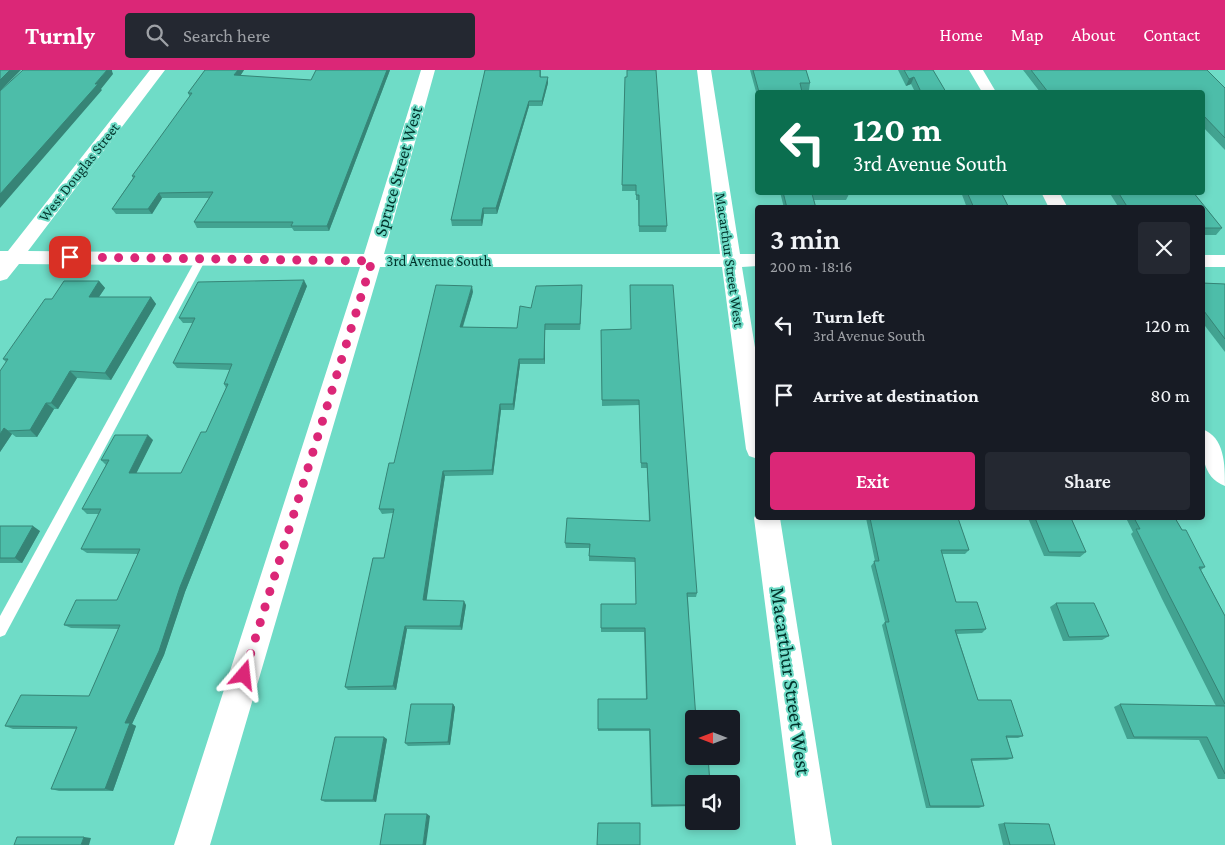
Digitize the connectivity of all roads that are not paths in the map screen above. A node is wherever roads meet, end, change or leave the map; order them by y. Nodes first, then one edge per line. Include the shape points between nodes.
1 (158, 70) edge
2 (428, 70) edge
3 (704, 70) edge
4 (976, 70) edge
5 (988, 90) edge
6 (7, 257) edge
7 (201, 259) junction
8 (730, 260) junction
9 (755, 260) edge
10 (372, 261) junction
11 (1205, 261) edge
12 (1225, 261) edge
13 (0, 274) edge
14 (755, 429) edge
15 (1205, 444) edge
16 (1225, 475) edge
17 (767, 520) edge
18 (0, 630) edge
19 (192, 845) edge
20 (814, 845) edge

1 - 6 street, West Douglas Street
2 - 10 street, Spruce Street West
3 - 8 street, Macarthur Street West
4 - 5 street
6 - 7 street, 3rd Avenue South
6 - 13 street, West Douglas Street
7 - 10 street, 3rd Avenue South
7 - 18 lane
8 - 9 street, 3rd Avenue South
8 - 10 street, 3rd Avenue South
8 - 14 street, Macarthur Street West
10 - 19 street, Spruce Street West
11 - 12 street
15 - 16 street
17 - 20 street, Macarthur Street West

